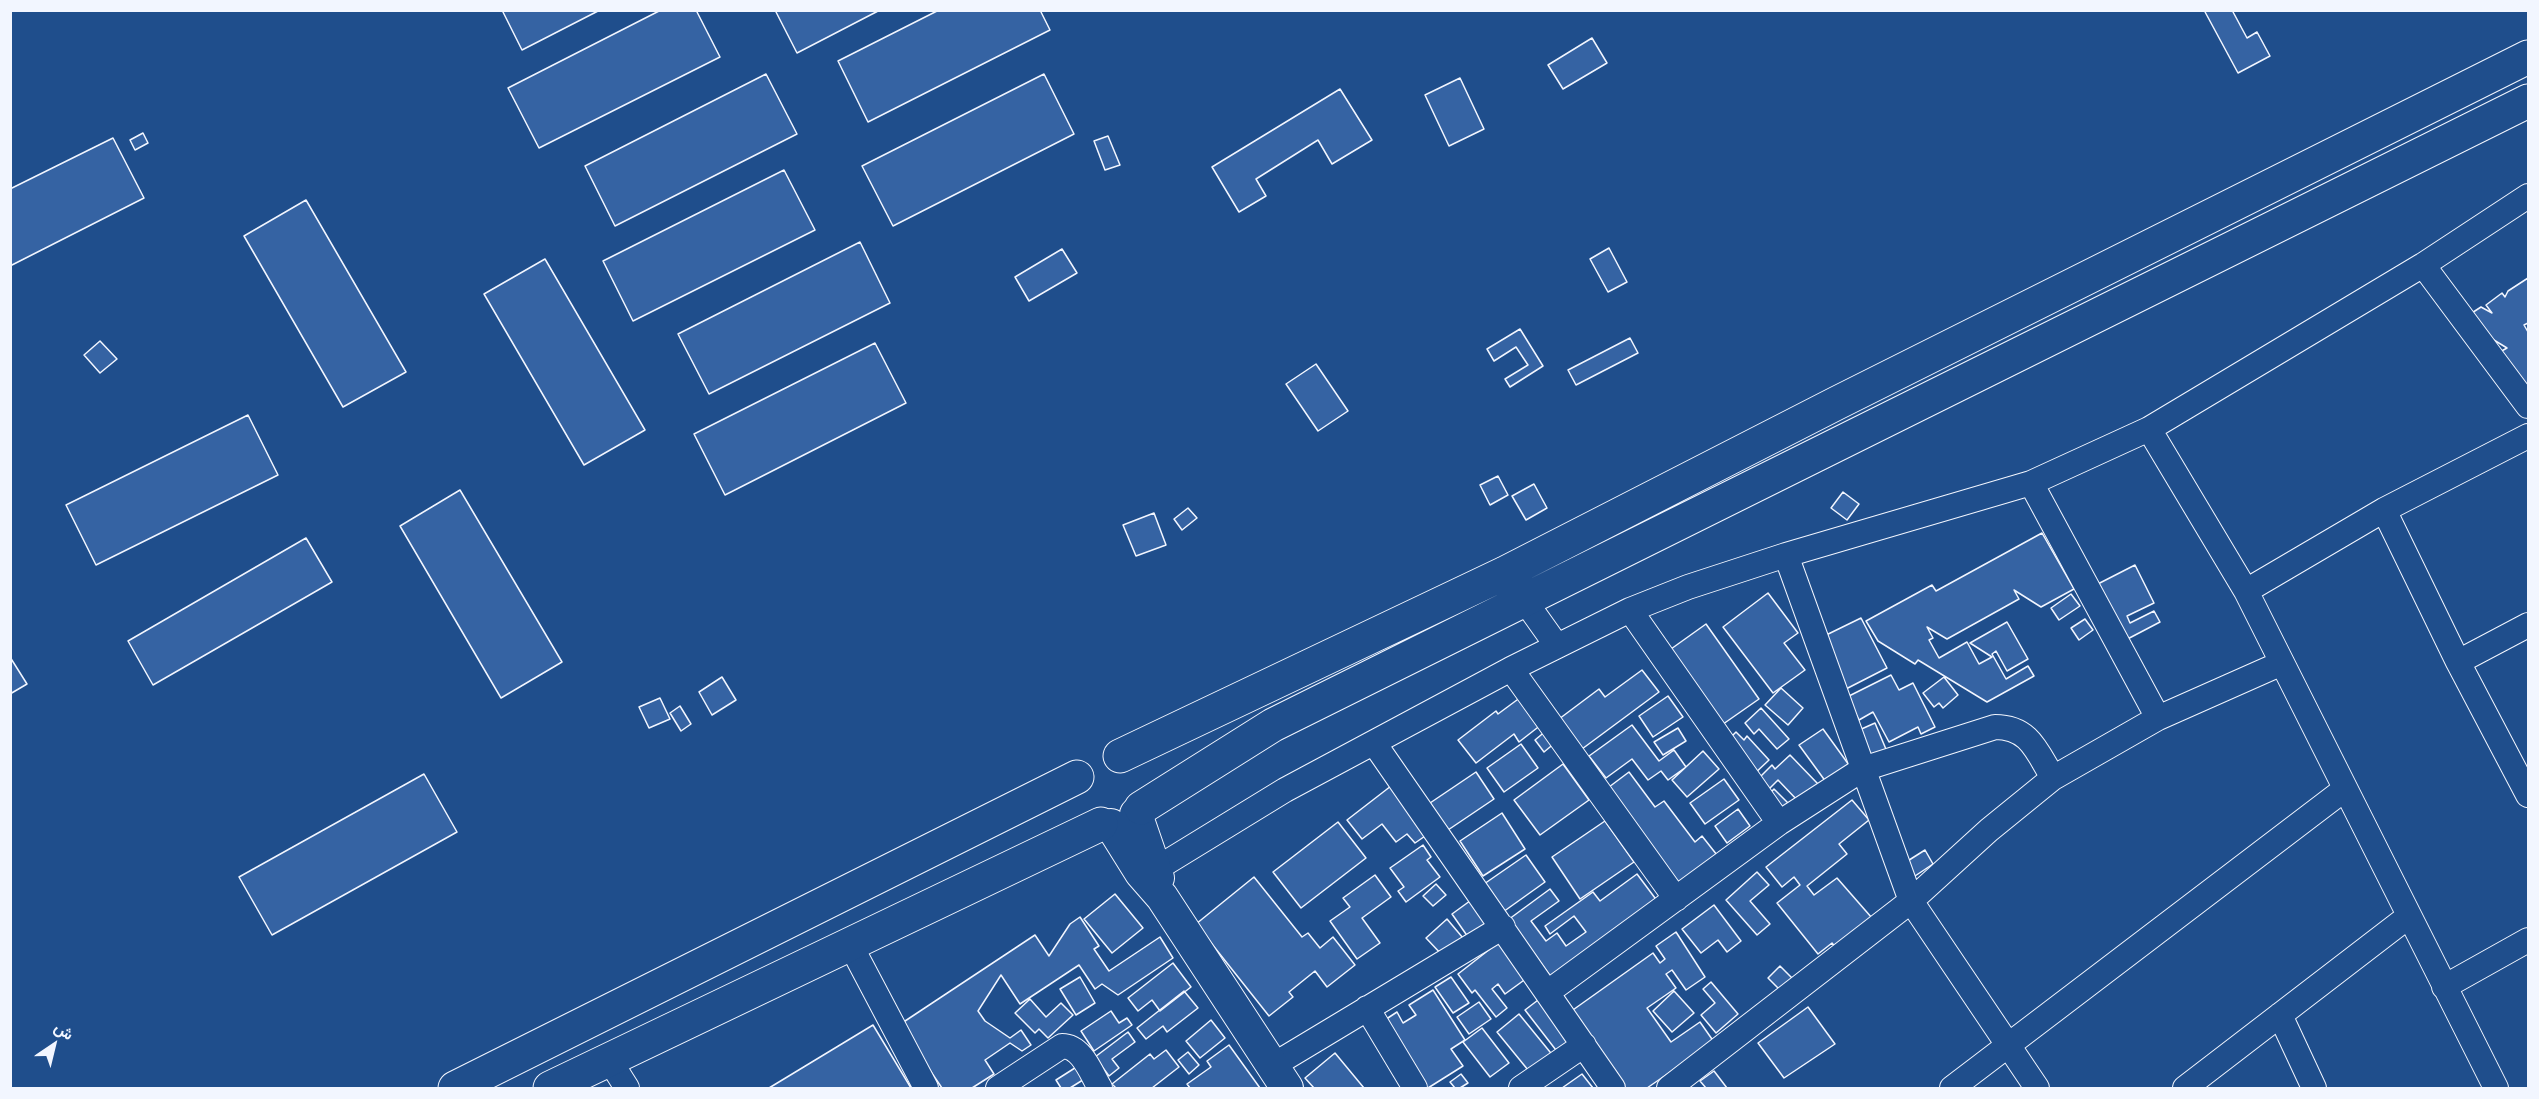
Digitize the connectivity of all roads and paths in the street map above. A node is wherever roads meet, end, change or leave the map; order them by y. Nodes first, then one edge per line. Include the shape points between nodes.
1 (2529, 57) edge
2 (2529, 100) edge
3 (2529, 196) edge
4 (2423, 265) junction
5 (2527, 401) edge
6 (2149, 429) junction
7 (2529, 436) edge
8 (2031, 483) junction
9 (2384, 510) junction
10 (1786, 555) junction
11 (1505, 573) junction
12 (2246, 591) junction
13 (1524, 600) junction
14 (1630, 610) junction
15 (2529, 625) edge
16 (1557, 646) junction
17 (2458, 662) junction
18 (2282, 663) junction
19 (1511, 669) junction
20 (2158, 718) junction
21 (1374, 742) junction
22 (1120, 756) junction
23 (1863, 769) junction
24 (1077, 777) junction
25 (2053, 778) junction
26 (2345, 789) junction
27 (2529, 795) edge
28 (1122, 818) junction
29 (1779, 823) junction
30 (1159, 883) junction
31 (1676, 899) junction
32 (1911, 901) junction
33 (2409, 916) junction
34 (1503, 927) junction
35 (2529, 940) edge
36 (850, 944) junction
37 (2444, 987) junction
38 (1548, 992) junction
39 (1367, 1008) junction
40 (2280, 1015) junction
41 (1584, 1045) junction
42 (2008, 1048) junction
43 (619, 1075) edge
44 (1280, 1077) edge
45 (455, 1089) edge
46 (550, 1089) edge
47 (926, 1089) edge
48 (998, 1089) edge
49 (1100, 1089) edge
50 (1415, 1089) edge
51 (1521, 1089) edge
52 (1613, 1089) edge
53 (1669, 1089) edge
54 (1952, 1089) edge
55 (2037, 1089) edge
56 (2185, 1089) edge
57 (2314, 1089) edge
58 (2496, 1089) edge

1 - 11 highway
2 - 13 highway
3 - 4 street
4 - 5 street
4 - 6 street
6 - 8 street
6 - 12 street
7 - 9 street
8 - 10 street
8 - 20 street
9 - 12 street
9 - 17 street
10 - 14 street
10 - 23 street
11 - 13 street
11 - 22 highway
12 - 18 street
13 - 16 street
13 - 28 highway via 1273,725
14 - 16 street
14 - 29 street
15 - 17 street
16 - 19 street
17 - 27 street
18 - 20 street
18 - 26 street
19 - 21 street
19 - 31 street
20 - 25 street
21 - 30 street via 1286,790
21 - 34 street
22 - 24 highway via 1099,756 1082,768
22 - 28 highway via 1130,761 1146,787
23 - 25 street via 1995,728 2011,727 2034,746
23 - 29 street
23 - 32 street
24 - 28 highway via 1074,789 1082,812
24 - 45 highway
25 - 32 street
26 - 33 street
26 - 42 street
28 - 30 main road via 1141,873
28 - 36 highway
29 - 31 street
30 - 44 main road
31 - 38 street
32 - 42 street
32 - 53 street
33 - 37 street
33 - 40 street
34 - 38 street
34 - 39 street
35 - 37 street
36 - 43 highway
36 - 47 street
37 - 58 street
38 - 41 street
39 - 44 street
39 - 50 street
40 - 56 street
40 - 57 street
41 - 51 street
41 - 52 street
42 - 54 street
42 - 55 street
43 - 46 highway
48 - 49 street via 1062,1046 1071,1046

